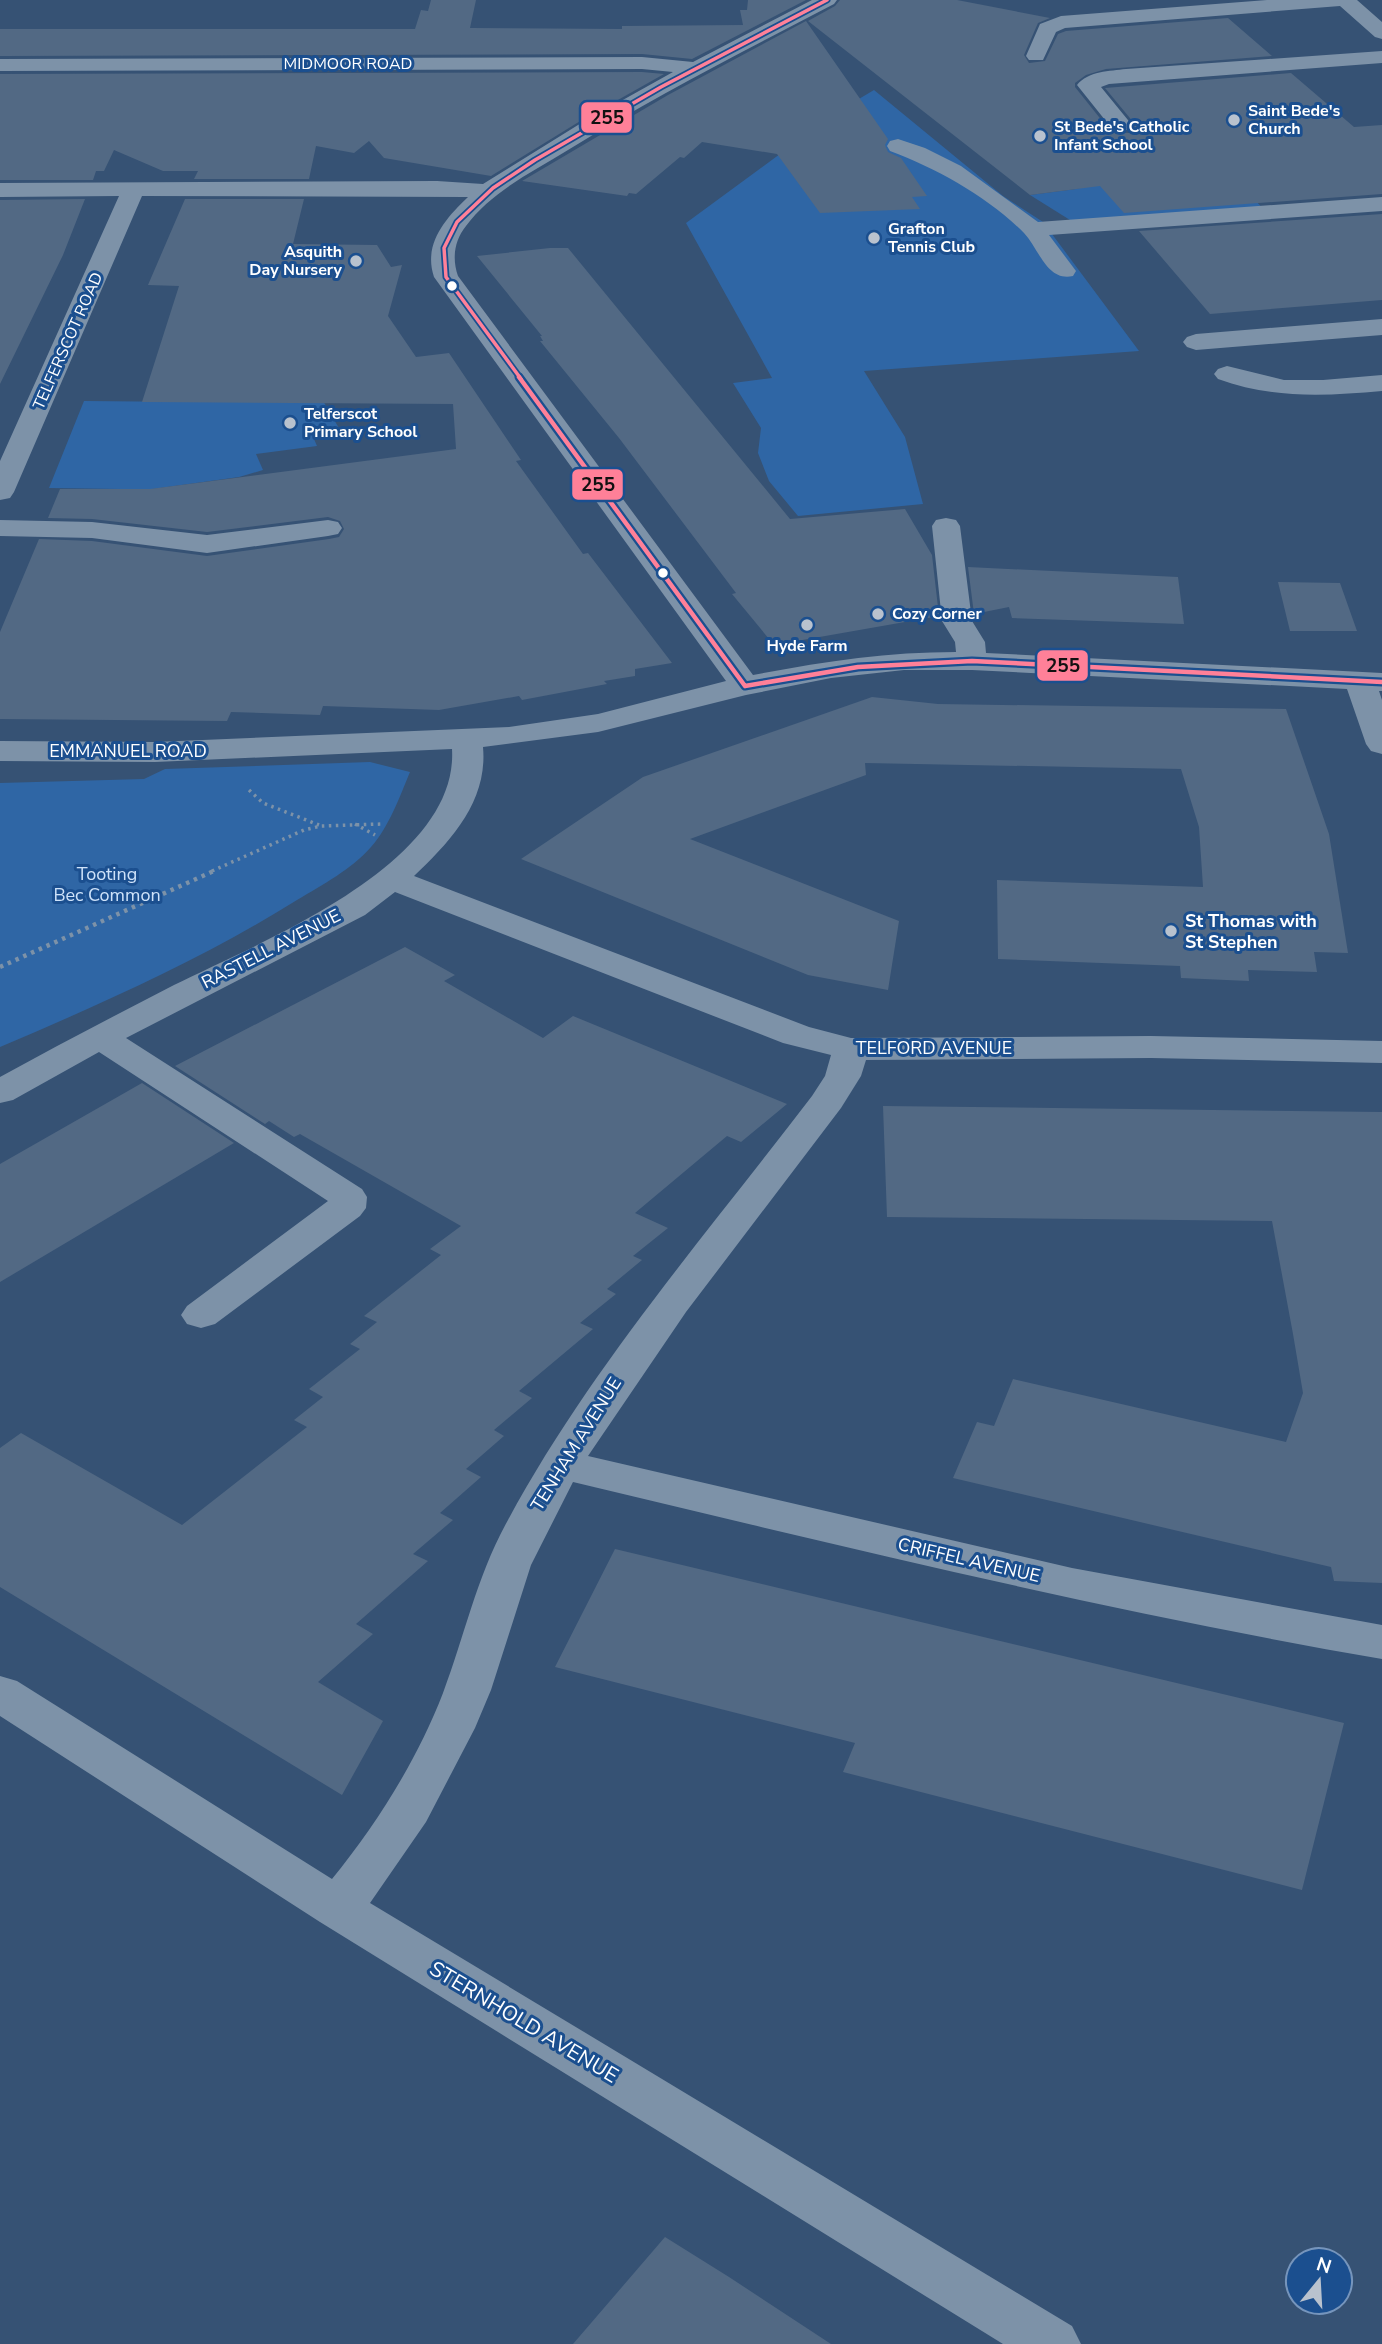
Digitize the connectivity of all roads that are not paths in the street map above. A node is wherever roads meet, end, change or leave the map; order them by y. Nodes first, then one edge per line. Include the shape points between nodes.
1 (827, 0) edge
2 (1345, 0) edge
3 (1378, 25) edge
4 (1035, 56) dead end
5 (1382, 57) edge
6 (0, 65) edge
7 (695, 68) junction
8 (1121, 125) dead end
9 (898, 146) dead end
10 (134, 189) junction
11 (0, 190) edge
12 (489, 191) junction
13 (1382, 204) edge
14 (1033, 229) junction
15 (1064, 271) dead end
16 (1382, 327) edge
17 (1196, 342) dead end
18 (1227, 374) dead end
19 (1382, 383) edge
20 (0, 492) edge
21 (946, 526) dead end
22 (0, 528) edge
23 (328, 528) dead end
24 (972, 662) junction
25 (1371, 682) edge
26 (745, 686) junction
27 (467, 739) junction
28 (1382, 744) edge
29 (0, 751) edge
30 (390, 880) junction
31 (100, 1037) junction
32 (851, 1049) junction
33 (1382, 1052) edge
34 (0, 1092) edge
35 (201, 1315) dead end
36 (559, 1464) junction
37 (1382, 1642) edge
38 (0, 1693) edge
39 (338, 1908) junction
40 (1052, 2344) edge

1 - 7 street
2 - 3 street
2 - 4 street via 1061,22 1047,28
5 - 8 street via 1093,81 1088,85
6 - 7 street, MIDMOOR ROAD via 642,64
7 - 12 street via 577,134
9 - 14 street via 921,153 967,179
10 - 11 street
10 - 12 street
10 - 20 street, TELFERSCOT ROAD
12 - 26 street via 447,237 441,263 446,277
13 - 14 street
14 - 15 street
16 - 17 street
18 - 19 street via 1279,389
21 - 24 street via 957,621 970,642
22 - 23 street via 92,530 206,544
24 - 25 street, EMMANUEL ROAD
24 - 26 street, EMMANUEL ROAD via 867,664
25 - 28 street
26 - 27 street, EMMANUEL ROAD via 598,723
27 - 29 street, EMMANUEL ROAD via 155,752
27 - 30 street, RASTELL AVENUE via 467,781 457,803
30 - 31 street, RASTELL AVENUE via 353,908
30 - 32 street, TELFORD AVENUE via 796,1035
31 - 34 street, RASTELL AVENUE
31 - 35 street via 348,1197 346,1208
32 - 33 street, TELFORD AVENUE via 1151,1047
32 - 36 street, TENHAM AVENUE via 843,1076 828,1100 624,1368
36 - 37 street, CRIFFEL AVENUE via 1084,1587
36 - 39 street, TENHAM AVENUE via 503,1579 476,1667 422,1784 371,1868
38 - 39 street, STERNHOLD AVENUE
39 - 40 street, STERNHOLD AVENUE

